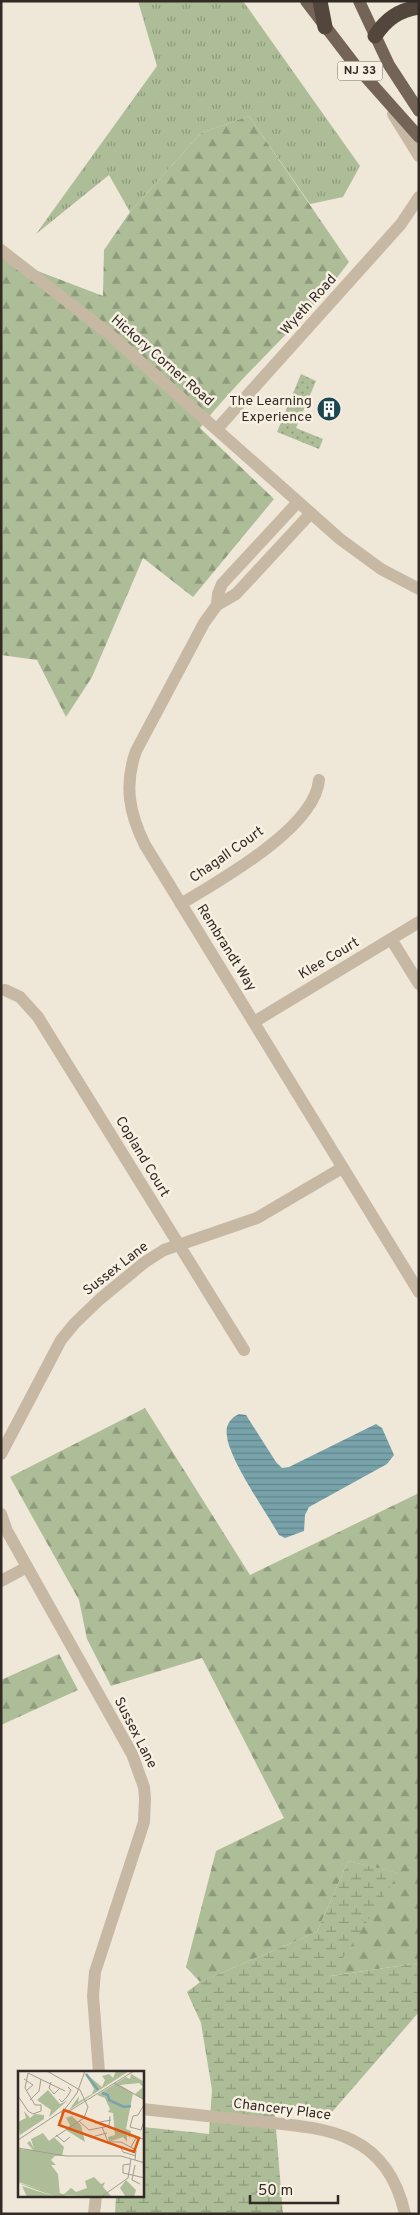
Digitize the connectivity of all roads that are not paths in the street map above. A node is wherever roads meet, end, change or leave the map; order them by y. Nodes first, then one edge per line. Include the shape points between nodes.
1 (306, 1) edge
2 (320, 1) edge
3 (359, 1) edge
4 (415, 1) edge
5 (419, 5) edge
6 (326, 26) junction
7 (375, 36) junction
8 (384, 100) junction
9 (419, 111) edge
10 (419, 138) edge
11 (419, 156) edge
12 (419, 197) edge
13 (1, 250) edge
14 (217, 429) junction
15 (298, 502) junction
16 (311, 514) junction
17 (419, 589) edge
18 (217, 605) junction
19 (319, 780) dead end
20 (181, 904) junction
21 (419, 922) edge
22 (391, 939) junction
23 (419, 984) edge
24 (4, 990) dead end
25 (254, 1022) junction
26 (342, 1168) junction
27 (177, 1244) junction
28 (419, 1292) edge
29 (244, 1350) dead end
30 (1, 1454) edge
31 (1, 1514) edge
32 (28, 1567) junction
33 (1, 1581) edge
34 (99, 2071) edge
35 (144, 2109) edge
36 (96, 2198) edge
37 (94, 2214) edge
38 (405, 2214) edge

1 - 6 main road, NJ 33
2 - 6 highway
3 - 7 main road, NJ 33
4 - 5 highway
5 - 7 highway via 393,15
6 - 8 main road, NJ 33
7 - 9 main road, NJ 33 via 389,65
8 - 10 main road, NJ 33
8 - 11 street
12 - 14 street, Wyeth Road via 401,224
13 - 14 street, Hickory Corner Road via 108,333
14 - 15 street, Hickory Corner Road
15 - 16 street, Hickory Corner Road
15 - 18 street, Rembrandt Way via 222,584
16 - 17 street, Hickory Corner Road via 368,560
16 - 18 street, Rembrandt Way via 236,594
18 - 20 street, Rembrandt Way via 164,695 136,751 130,771 129,803 133,819
19 - 20 street, Chagall Court via 309,808 275,840 249,861
20 - 25 street, Rembrandt Way
21 - 22 street, Klee Court
22 - 23 street
22 - 25 street, Klee Court
24 - 27 street, Copland Court via 20,997 38,1017
25 - 26 street, Rembrandt Way
26 - 27 street, Sussex Lane via 257,1218
26 - 28 street, Rembrandt Way
27 - 29 street, Copland Court
27 - 30 street, Sussex Lane via 135,1270 72,1327
31 - 32 street, Sussex Lane
32 - 33 street
32 - 34 street, Sussex Lane via 132,1754 141,1776 145,1799 141,1835 95,1972 93,1996
35 - 38 street, Chancery Place via 308,2126 340,2134 363,2146 386,2168
36 - 37 street

